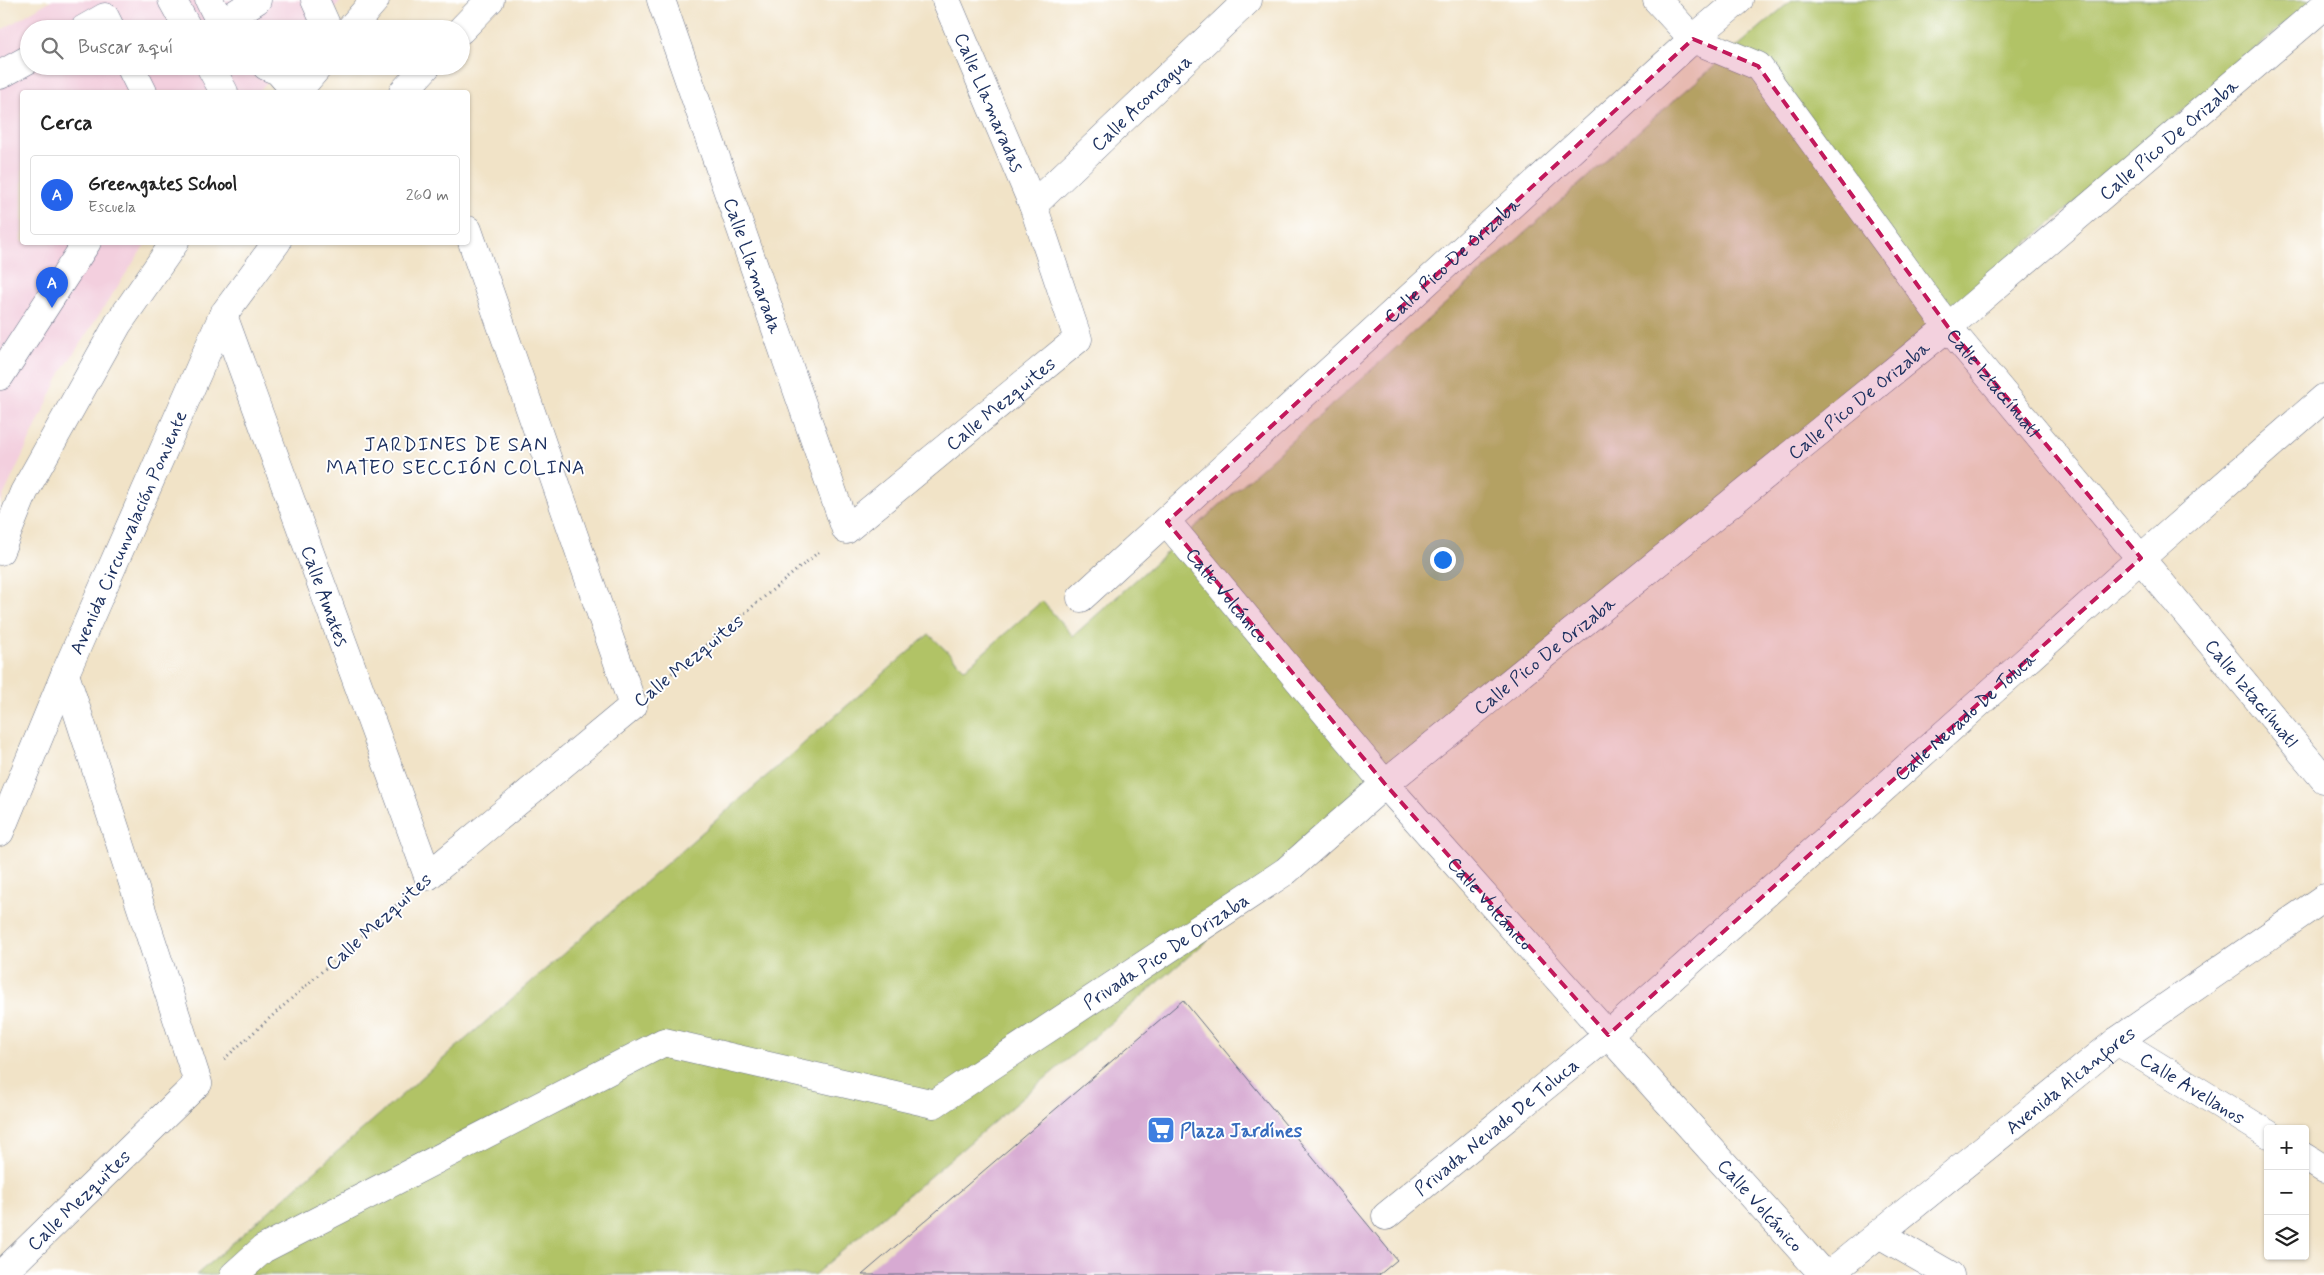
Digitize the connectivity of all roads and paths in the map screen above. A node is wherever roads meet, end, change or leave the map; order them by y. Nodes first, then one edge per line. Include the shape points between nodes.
1 (172, 0) edge
2 (257, 0) edge
3 (315, 0) edge
4 (375, 0) edge
5 (490, 0) edge
6 (661, 0) edge
7 (946, 0) edge
8 (1248, 0) edge
9 (1657, 0) edge
10 (1739, 0) edge
11 (2324, 6) edge
12 (218, 17) edge
13 (183, 20) edge
14 (324, 20) edge
15 (358, 20) edge
16 (470, 21) edge
17 (1693, 39) junction
18 (20, 64) edge
19 (0, 74) edge
20 (134, 75) edge
21 (282, 75) edge
22 (311, 75) edge
23 (142, 90) edge
24 (295, 90) edge
25 (299, 90) edge
26 (1033, 205) junction
27 (470, 236) edge
28 (85, 245) edge
29 (173, 245) edge
30 (275, 245) edge
31 (223, 315) junction
32 (1948, 327) junction
33 (0, 376) edge
34 (2324, 398) edge
35 (1167, 522) junction
36 (846, 530) junction
37 (0, 551) edge
38 (2141, 558) junction
39 (1081, 598) dead end
40 (65, 674) junction
41 (633, 706) junction
42 (2324, 779) edge
43 (1385, 784) junction
44 (0, 832) edge
45 (428, 876) junction
46 (2324, 898) edge
47 (1608, 1036) junction
48 (2117, 1041) junction
49 (198, 1083) junction
50 (2264, 1132) edge
51 (2309, 1160) edge
52 (2324, 1169) edge
53 (1386, 1216) dead end
54 (1880, 1234) junction
55 (1, 1275) edge
56 (234, 1275) edge
57 (1824, 1275) edge
58 (1828, 1275) edge
59 (1950, 1275) edge

1 - 13 street
2 - 12 street
3 - 14 street
4 - 15 street
5 - 16 street
6 - 36 street, Calle Llamarada
7 - 26 street, Calle Llamaradas
8 - 26 street, Calle Aconcagua
9 - 17 street, Calle Iztaccíhuatl
10 - 17 street, Calle Pico De Orizaba
11 - 32 street, Calle Pico De Orizaba
17 - 32 street, Calle Iztaccíhuatl via 1758,66
17 - 35 street, Calle Pico De Orizaba
18 - 19 street
20 - 23 street
21 - 24 street
22 - 25 street
26 - 36 street, Calle Mezquites via 1078,340
27 - 41 street
28 - 33 street
29 - 37 street via 118,324 24,492
30 - 31 street, Avenida Circunvalación Poniente
31 - 40 street, Avenida Circunvalación Poniente
31 - 45 street, Calle Amates
32 - 38 street, Calle Iztaccíhuatl
32 - 43 street, Calle Pico De Orizaba
34 - 38 street, Calle Nevado De Toluca
35 - 39 street
35 - 43 street, Calle Volcánico
36 - 41 path, Calle Mezquites
38 - 42 street, Calle Iztaccíhuatl
38 - 47 street, Calle Nevado De Toluca
40 - 44 street, Avenida Circunvalación Poniente
40 - 49 street
41 - 45 street, Calle Mezquites
43 - 47 street, Calle Volcánico
43 - 56 street, Privada Pico De Orizaba via 1286,871 934,1104 664,1042 263,1249
45 - 49 path, Calle Mezquites
46 - 48 street, Avenida Alcanfores
47 - 53 street, Privada Nevado De Toluca
47 - 57 street, Calle Volcánico
48 - 50 street, Calle Avellanos
48 - 54 street, Avenida Alcanfores
49 - 55 street, Calle Mezquites
51 - 52 street
54 - 58 street, Avenida Alcanfores
54 - 59 street

